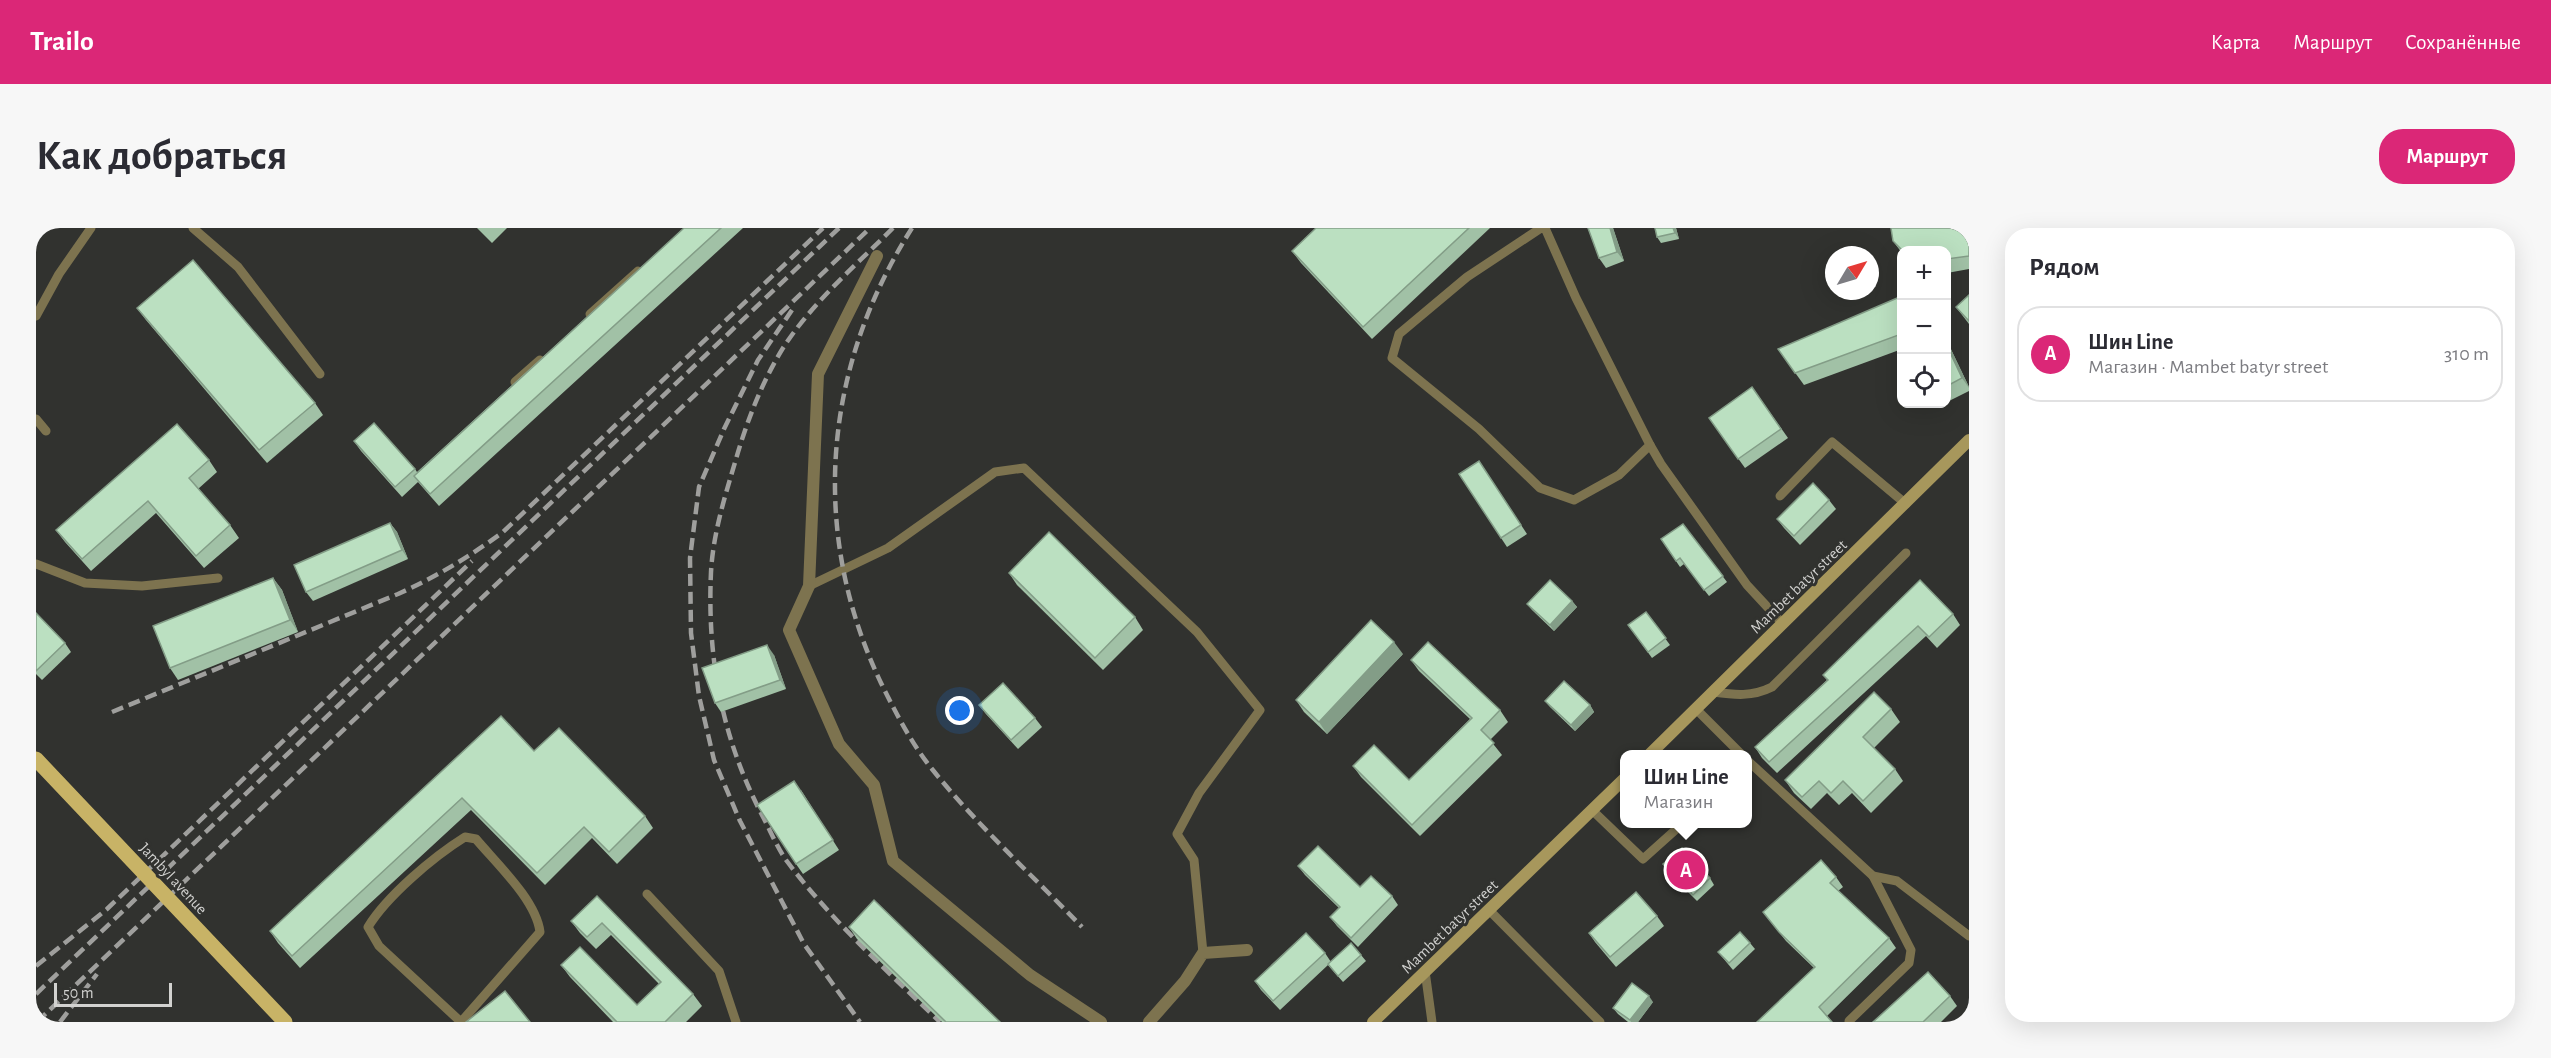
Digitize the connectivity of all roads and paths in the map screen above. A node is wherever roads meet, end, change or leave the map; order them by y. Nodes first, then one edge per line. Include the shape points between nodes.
1 (91, 228) edge
2 (193, 228) edge
3 (1543, 228) edge
4 (877, 256) dead end
5 (643, 267) edge
6 (36, 316) edge
7 (585, 320) edge
8 (548, 354) edge
9 (320, 374) dead end
10 (515, 382) edge
11 (36, 420) edge
12 (46, 430) dead end
13 (1969, 440) edge
14 (1650, 445) junction
15 (1780, 496) dead end
16 (1906, 504) junction
17 (1906, 554) dead end
18 (36, 564) edge
19 (218, 578) dead end
20 (809, 586) junction
21 (1783, 624) junction
22 (1713, 692) junction
23 (1696, 709) junction
24 (1654, 750) edge
25 (1737, 750) edge
26 (36, 759) edge
27 (1752, 767) edge
28 (1620, 783) edge
29 (1593, 810) junction
30 (1678, 828) edge
31 (1873, 876) junction
32 (647, 894) dead end
33 (1489, 910) junction
34 (1969, 936) edge
35 (1247, 950) dead end
36 (1203, 952) junction
37 (1425, 971) junction
38 (1849, 1021) edge
39 (285, 1022) edge
40 (461, 1022) edge
41 (736, 1022) edge
42 (1101, 1022) edge
43 (1149, 1022) edge
44 (1373, 1022) edge
45 (1432, 1022) edge
46 (1600, 1022) edge

1 - 6 lane
2 - 9 lane via 238,267
3 - 14 lane
3 - 14 lane via 1467,277 1399,334 1392,358 1479,429 1540,488 1574,500 1619,475
4 - 20 street via 818,374
5 - 7 lane
8 - 10 lane
11 - 12 lane
13 - 16 main road, Mambet batyr street
14 - 21 lane via 1747,585
15 - 16 lane via 1832,442
16 - 21 main road, Mambet batyr street
17 - 22 lane via 1772,687 1743,696
18 - 19 lane via 85,583 142,586
20 - 36 lane via 888,548 995,471 1024,468 1062,503 1197,632 1260,710 1199,793 1177,834 1194,860
20 - 42 street via 789,630 838,744 874,785 893,861 1030,975
21 - 22 main road, Mambet batyr street
22 - 23 main road, Mambet batyr street
23 - 24 main road, Mambet batyr street
23 - 25 lane
26 - 39 main road, Jambyl avenue, bridge
27 - 31 lane
28 - 29 main road, Mambet batyr street
29 - 30 lane via 1643,859
29 - 33 main road, Mambet batyr street
31 - 34 lane via 1897,880
31 - 38 lane via 1911,950 1910,963
32 - 41 lane via 719,971
33 - 37 main road, Mambet batyr street
33 - 46 lane
35 - 36 street
36 - 43 street via 1185,981
37 - 44 main road, Mambet batyr street
37 - 45 lane
40 - 40 lane via 540,932 538,920 521,892 476,838 465,837 420,871 368,927 379,945

